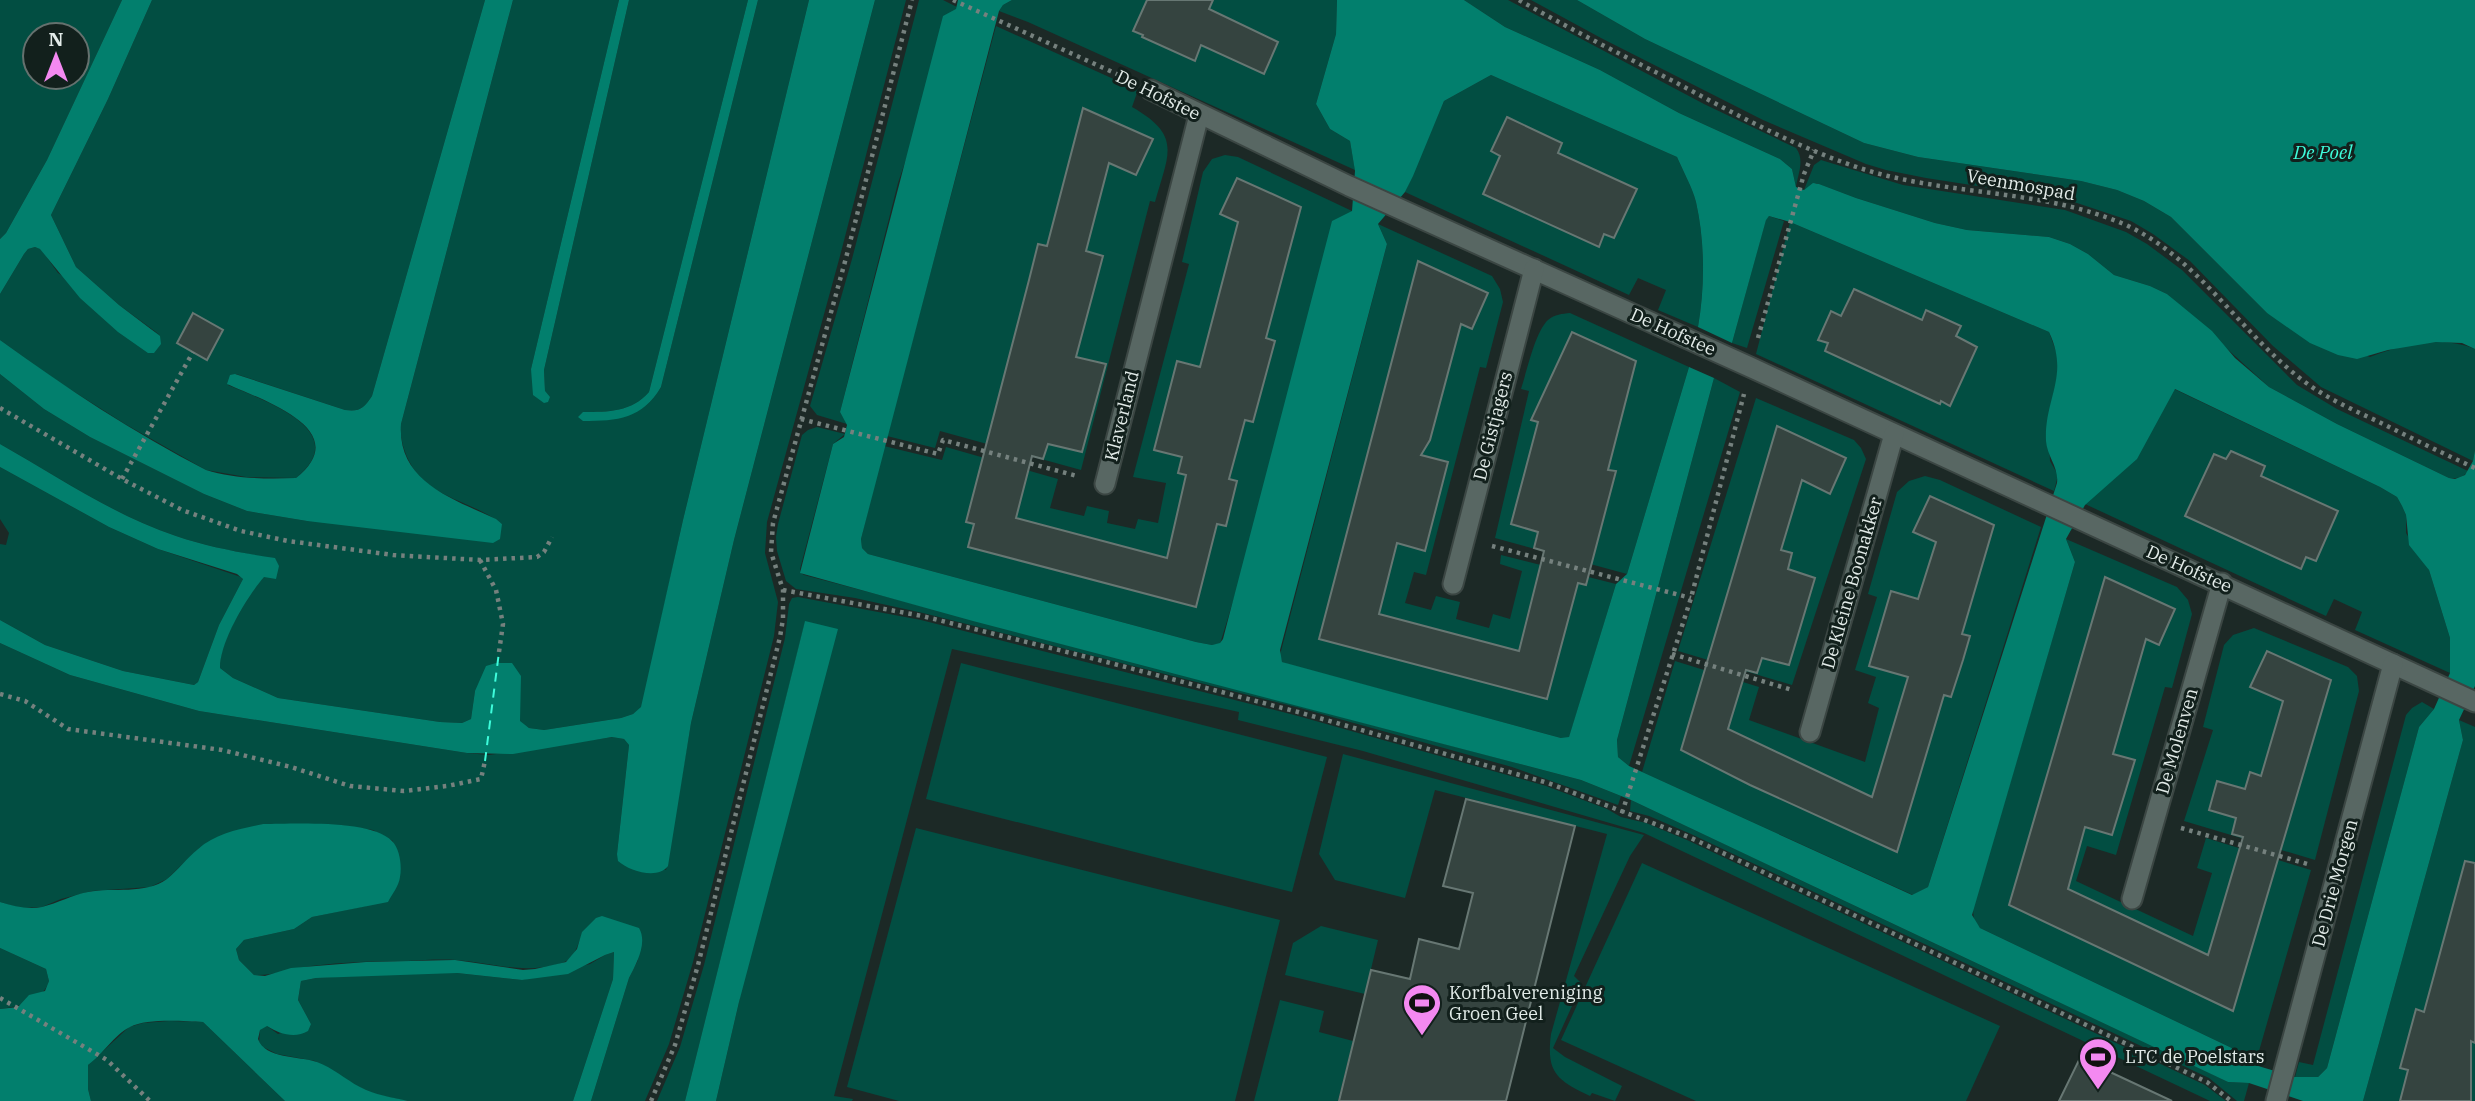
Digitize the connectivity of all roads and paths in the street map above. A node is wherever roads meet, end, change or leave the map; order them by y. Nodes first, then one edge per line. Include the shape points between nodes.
1 (912, 0) edge
2 (953, 0) edge
3 (1519, 0) edge
4 (1151, 90) joint
5 (1199, 115) junction
6 (1815, 150) junction
7 (1534, 269) junction
8 (193, 352) dead end
9 (1750, 367) junction
10 (0, 408) edge
11 (801, 419) junction
12 (1894, 434) junction
13 (2475, 468) edge
14 (122, 479) junction
15 (1105, 484) joint
16 (552, 537) dead end
17 (1464, 539) junction
18 (480, 560) junction
19 (2222, 583) junction
20 (1452, 584) dead end
21 (783, 590) junction
22 (1691, 598) junction
23 (499, 652) dead end
24 (1672, 654) junction
25 (2393, 664) junction
26 (0, 694) edge
27 (1819, 698) junction
28 (2475, 702) edge
29 (1810, 732) dead end
30 (485, 761) dead end
31 (1622, 813) junction
32 (2155, 820) junction
33 (2338, 873) junction
34 (2132, 899) dead end
35 (1, 998) edge
36 (150, 1101) edge
37 (651, 1101) edge
38 (2231, 1101) edge
39 (2276, 1101) edge

1 - 11 path
2 - 4 path, De Hofstee
3 - 6 path, Veenmospad via 1706,99
4 - 5 street, De Hofstee
5 - 7 street, De Hofstee
5 - 15 street, Klaverland
6 - 9 path via 1804,174
6 - 13 path, Veenmospad via 1894,177 2066,205 2128,226 2186,266 2301,379 2340,404
7 - 9 street, De Hofstee
7 - 17 street, De Gistjagers
8 - 14 path
9 - 12 street, De Hofstee
9 - 22 path
10 - 14 path
11 - 15 path, Klaverland via 938,454 943,440
11 - 21 path via 772,530 771,552
12 - 19 street, De Hofstee
12 - 27 street, De Kleine Boonakker
14 - 18 path via 193,515 240,531 351,550
16 - 18 path via 537,557
17 - 20 street, De Gistjagers
17 - 22 path
18 - 23 path via 496,590 503,624
19 - 25 street, De Hofstee
19 - 32 street, De Molenven
21 - 31 path via 922,616 1298,712 1523,775
21 - 37 path via 780,637 701,952 675,1045
22 - 24 path
24 - 27 path
24 - 31 path
25 - 28 street, De Hofstee
25 - 33 street, De Drie Morgen
26 - 30 path via 26,701 68,729 222,750 350,786 404,791 447,786 481,779
27 - 29 street, De Kleine Boonakker
31 - 38 path via 1689,837 1987,977 2207,1082
32 - 33 path
32 - 34 street, De Molenven
33 - 39 street, De Drie Morgen
35 - 36 path via 107,1060

